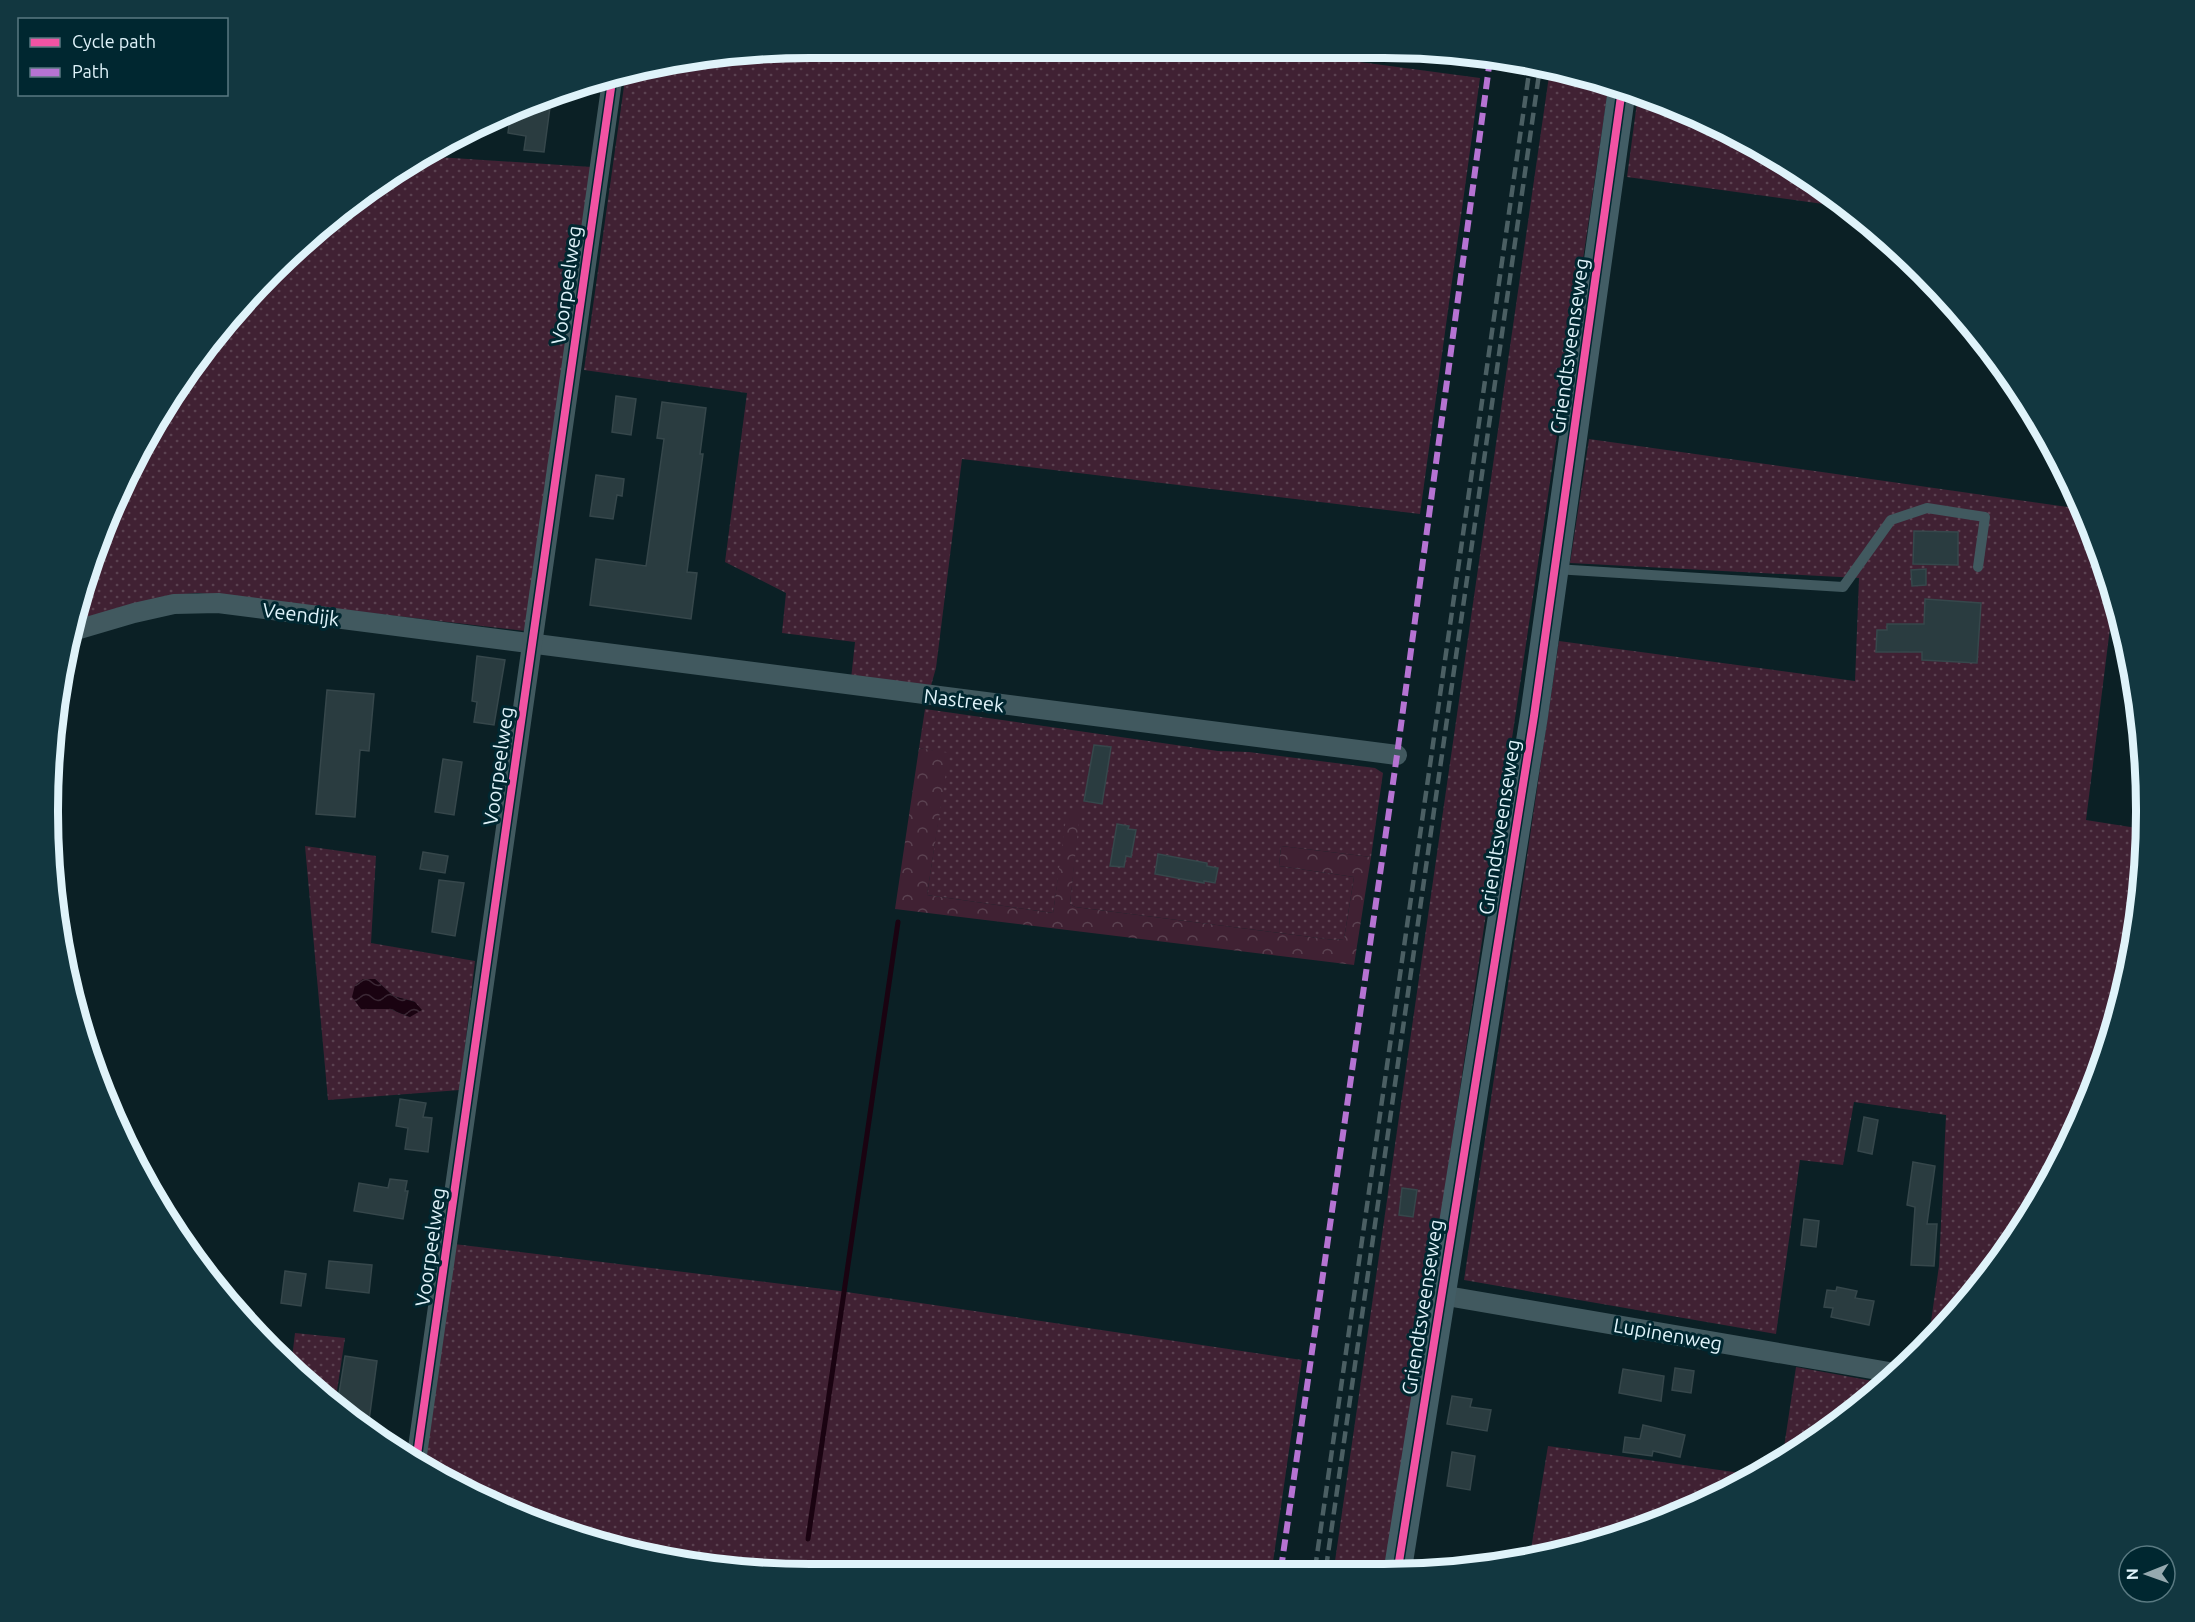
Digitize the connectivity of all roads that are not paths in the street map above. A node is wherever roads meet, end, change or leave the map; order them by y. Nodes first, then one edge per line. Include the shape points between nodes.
1 (611, 85) edge
2 (1621, 96) edge
3 (1978, 567) dead end
4 (1554, 569) junction
5 (81, 629) edge
6 (531, 644) junction
7 (1397, 755) dead end
8 (1441, 1295) junction
9 (1886, 1371) edge
10 (417, 1452) edge
11 (1399, 1563) edge

1 - 6 street, Voorpeelweg
2 - 4 street, Griendtsveenseweg
3 - 4 lane via 1985,517 1927,508 1891,520 1843,587
4 - 8 street, Griendtsveenseweg
5 - 6 street, Veendijk via 174,604 218,603
6 - 7 street, Nastreek
6 - 10 street, Voorpeelweg
8 - 9 street, Lupinenweg
8 - 11 street, Griendtsveenseweg

